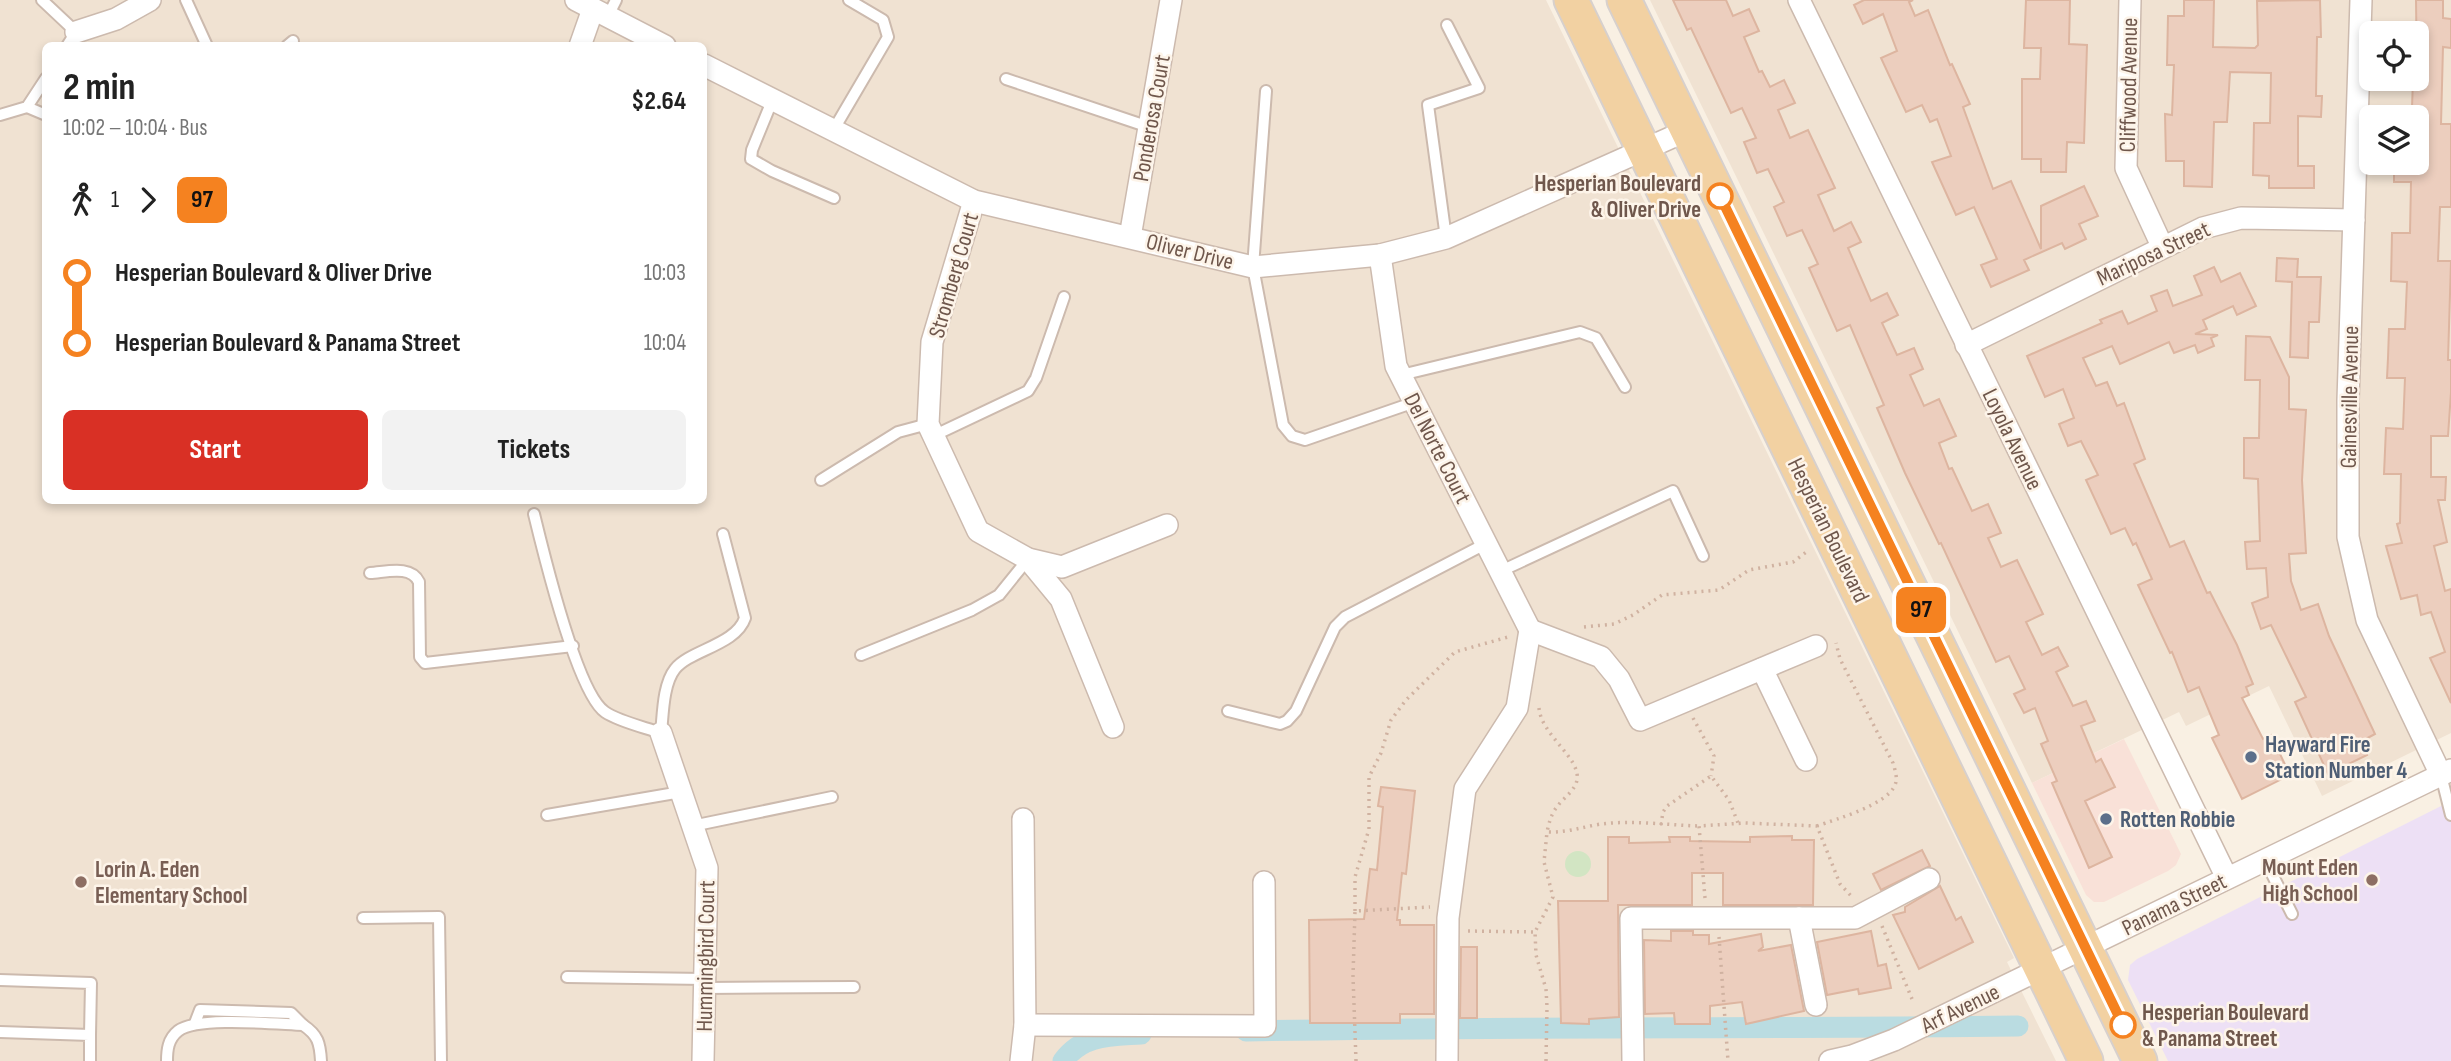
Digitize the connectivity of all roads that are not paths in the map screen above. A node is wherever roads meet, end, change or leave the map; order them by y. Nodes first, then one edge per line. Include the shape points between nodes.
1 (43, 0) edge
2 (150, 0) edge
3 (186, 0) edge
4 (849, 0) edge
5 (1171, 0) edge
6 (1571, 0) edge
7 (1623, 0) edge
8 (1799, 0) edge
9 (2130, 0) edge
10 (2361, 0) edge
11 (598, 6) edge
12 (1447, 25) dead end
13 (71, 39) edge
14 (205, 42) edge
15 (582, 42) edge
16 (658, 42) edge
17 (707, 67) edge
18 (1006, 79) dead end
19 (42, 84) edge
20 (1266, 91) dead end
21 (772, 100) junction
22 (27, 107) junction
23 (42, 113) edge
24 (0, 115) edge
25 (1149, 127) junction
26 (834, 129) junction
27 (1688, 130) junction
28 (1644, 150) junction
29 (834, 198) dead end
30 (974, 201) junction
31 (2354, 220) junction
32 (1130, 237) junction
33 (1446, 238) junction
34 (2162, 246) junction
35 (1380, 255) junction
36 (1253, 267) junction
37 (1064, 297) dead end
38 (1966, 345) junction
39 (1401, 375) junction
40 (1625, 387) dead end
41 (1415, 402) junction
42 (931, 430) junction
43 (821, 480) dead end
44 (534, 513) dead end
45 (1167, 525) dead end
46 (723, 534) dead end
47 (1486, 543) junction
48 (1703, 556) dead end
49 (1028, 559) junction
50 (1501, 571) junction
51 (370, 573) dead end
52 (1530, 630) junction
53 (573, 646) junction
54 (1816, 646) road end
55 (861, 655) dead end
56 (1762, 669) junction
57 (1228, 711) dead end
58 (1113, 727) dead end
59 (661, 733) junction
60 (1806, 760) dead end
61 (2446, 772) edge
62 (681, 792) junction
63 (832, 797) dead end
64 (547, 815) dead end
65 (2451, 815) edge
66 (1023, 819) dead end
67 (692, 826) junction
68 (2265, 860) junction
69 (2227, 878) junction
70 (1929, 879) dead end
71 (1264, 882) dead end
72 (2292, 914) dead end
73 (363, 918) dead end
74 (1799, 918) junction
75 (2085, 947) junction
76 (2041, 968) junction
77 (567, 977) dead end
78 (0, 980) edge
79 (705, 983) junction
80 (855, 987) dead end
81 (1816, 1004) dead end
82 (1025, 1025) junction
83 (0, 1032) edge
84 (90, 1035) junction
85 (90, 1061) edge
86 (167, 1061) edge
87 (321, 1061) edge
88 (442, 1061) edge
89 (703, 1061) edge
90 (1021, 1061) edge
91 (1447, 1061) edge
92 (1633, 1061) edge
93 (1830, 1061) edge
94 (2086, 1061) edge
95 (2140, 1061) edge

1 - 13 lane
2 - 13 street
3 - 14 lane
4 - 26 lane via 883,20 888,37
5 - 25 street, Ponderosa Court
6 - 28 main road, Hesperian Boulevard
7 - 27 main road
8 - 38 street, Loyola Avenue
9 - 34 street, Cliffwood Avenue via 2126,168
10 - 31 street, Gainesville Avenue
11 - 15 street
11 - 16 street
12 - 33 lane via 1479,88 1428,104
17 - 21 street, Oliver Drive
18 - 25 lane
19 - 22 lane
20 - 36 lane
21 - 26 street, Oliver Drive
21 - 29 lane via 751,159
22 - 23 lane
22 - 24 lane
25 - 32 street, Ponderosa Court
26 - 30 street, Oliver Drive
27 - 28 street, Oliver Drive
27 - 75 main road
28 - 33 street, Oliver Drive
28 - 76 main road, Hesperian Boulevard
30 - 32 street, Oliver Drive
30 - 42 street, Stromberg Court via 932,342
31 - 34 street, Mariposa Street via 2241,218
31 - 61 street, Gainesville Avenue via 2348,537 2367,620
32 - 36 street, Oliver Drive
33 - 35 street, Oliver Drive
34 - 38 street, Mariposa Street
35 - 36 street, Oliver Drive
35 - 39 street, Del Norte Court
36 - 41 lane via 1283,425 1292,436 1305,440
37 - 42 lane via 1028,391
38 - 69 street, Loyola Avenue
39 - 40 lane via 1580,332 1597,338
39 - 41 street, Del Norte Court
41 - 47 street, Del Norte Court
42 - 43 lane via 898,432
42 - 49 street, Stromberg Court via 978,531
44 - 53 lane
45 - 49 street via 1062,567
46 - 59 lane via 744,618 741,628 675,668
47 - 50 street, Del Norte Court
47 - 57 lane via 1345,617 1335,626 1296,711 1287,721 1279,724
48 - 50 lane via 1673,491
49 - 55 lane via 999,594 972,610
49 - 58 street via 1061,599
50 - 52 street, Del Norte Court
51 - 53 lane via 410,571 415,575 419,582 420,657 425,663
52 - 56 street via 1601,657 1619,679 1640,720
52 - 91 street via 1517,708 1465,789 1448,921
53 - 59 lane via 592,698 605,712
54 - 56 street
56 - 60 street
59 - 62 street, Hummingbird Court
61 - 65 lane
61 - 68 street, Panama Street
62 - 64 lane
62 - 67 street, Hummingbird Court
63 - 67 lane
66 - 82 street
67 - 79 street, Hummingbird Court via 707,868
68 - 69 street, Panama Street
68 - 72 lane
69 - 75 street, Panama Street
70 - 74 street via 1855,918
71 - 82 street via 1265,1026
73 - 88 lane via 439,917
74 - 81 street
74 - 92 street via 1631,918
75 - 76 street, Arf Avenue
75 - 95 main road
76 - 93 street, Arf Avenue via 1894,1040
76 - 94 main road, Hesperian Boulevard
77 - 79 lane
78 - 84 lane via 90,983
79 - 80 lane
79 - 89 street, Hummingbird Court
82 - 90 street
83 - 84 lane
84 - 85 lane
86 - 87 lane via 167,1047 176,1032 195,1023 303,1025 316,1033

